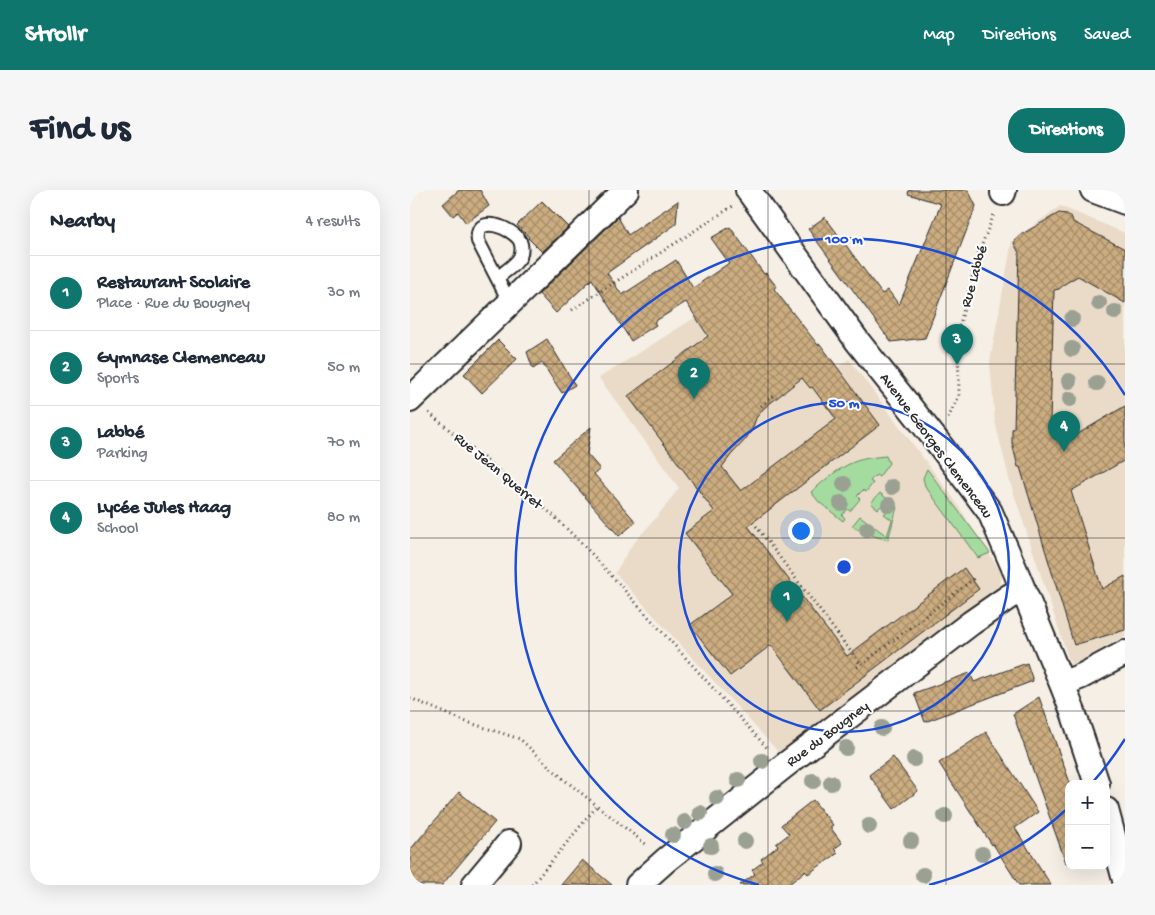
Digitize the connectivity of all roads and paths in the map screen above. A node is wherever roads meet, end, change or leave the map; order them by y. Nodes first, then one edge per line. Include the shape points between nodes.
1 (626, 190) edge
2 (1093, 190) edge
3 (749, 192) edge
4 (1003, 192) edge
5 (1125, 202) edge
6 (497, 278) dead end
7 (510, 303) junction
8 (572, 310) dead end
9 (775, 395) dead end
10 (959, 396) dead end
11 (411, 399) edge
12 (762, 406) dead end
13 (753, 522) dead end
14 (974, 578) dead end
15 (1024, 591) junction
16 (1125, 653) edge
17 (861, 665) junction
18 (857, 668) dead end
19 (1062, 684) junction
20 (410, 698) edge
21 (784, 766) junction
22 (1096, 780) edge
23 (597, 806) junction
24 (1110, 824) edge
25 (509, 844) dead end
26 (666, 860) junction
27 (1124, 871) edge
28 (474, 885) edge
29 (532, 885) edge
30 (638, 885) edge

1 - 7 street
2 - 5 street
3 - 8 path
3 - 15 street, Avenue Georges Clemenceau via 858,342 990,512
4 - 10 path, Rue Labbé via 978,254 958,332
6 - 7 lane
7 - 11 street
9 - 12 path
11 - 21 path, Rue Jean Querret via 554,516
13 - 17 path
14 - 17 path
15 - 19 street, Avenue Georges Clemenceau
15 - 21 street, Rue du Bougney via 1010,596 971,623
16 - 19 street
17 - 18 path
19 - 22 street, Avenue Georges Clemenceau
20 - 23 path via 464,721 520,739
21 - 26 street, Rue du Bougney
23 - 26 path
23 - 29 path
24 - 27 street
25 - 28 street
26 - 30 street, Rue du Bougney

